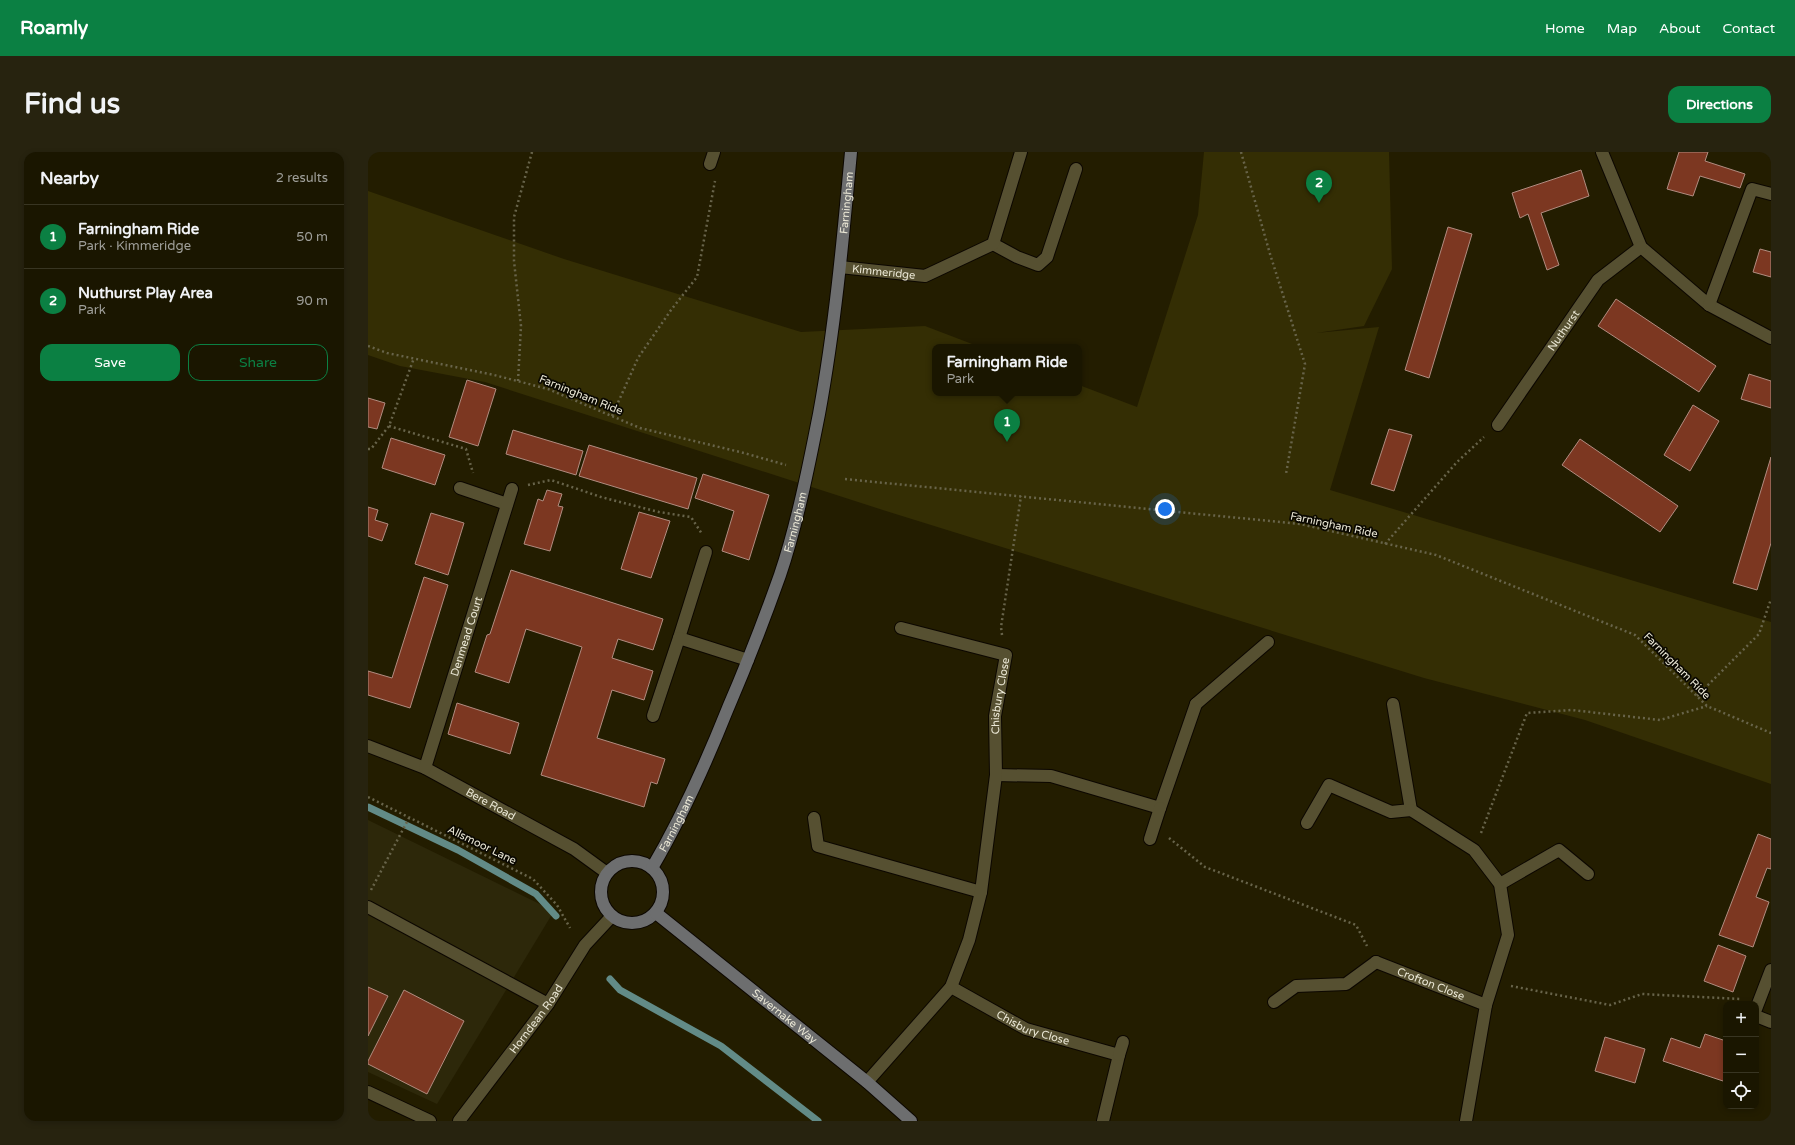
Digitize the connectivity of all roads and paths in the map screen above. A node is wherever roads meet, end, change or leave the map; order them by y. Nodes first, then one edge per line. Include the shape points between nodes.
1 (532, 152) edge
2 (714, 152) edge
3 (851, 152) edge
4 (1021, 152) edge
5 (1241, 152) edge
6 (1602, 152) edge
7 (710, 164) joint
8 (1076, 169) dead end
9 (1771, 194) edge
10 (993, 244) junction
11 (1641, 247) junction
12 (840, 267) junction
13 (1709, 305) junction
14 (1771, 338) edge
15 (368, 346) edge
16 (414, 358) junction
17 (518, 381) junction
18 (612, 416) junction
19 (1498, 425) joint
20 (389, 426) junction
21 (368, 449) edge
22 (786, 465) dead end
23 (1286, 474) dead end
24 (845, 478) dead end
25 (460, 488) dead end
26 (512, 489) joint
27 (477, 494) junction
28 (1022, 496) junction
29 (507, 504) junction
30 (1385, 544) junction
31 (706, 552) joint
32 (1771, 599) edge
33 (901, 628) dead end
34 (679, 638) junction
35 (1268, 642) dead end
36 (1006, 655) junction
37 (748, 660) junction
38 (1697, 696) junction
39 (1393, 704) dead end
40 (1707, 706) junction
41 (653, 716) dead end
42 (1771, 733) edge
43 (368, 746) edge
44 (426, 768) junction
45 (996, 775) junction
46 (368, 797) edge
47 (1160, 808) junction
48 (1411, 810) junction
49 (409, 818) junction
50 (814, 818) dead end
51 (1307, 823) dead end
52 (1154, 825) junction
53 (1150, 839) dead end
54 (1474, 850) junction
55 (652, 868) junction
56 (607, 873) junction
57 (1588, 874) dead end
58 (1500, 884) junction
59 (981, 892) junction
60 (368, 895) edge
61 (368, 907) edge
62 (656, 913) junction
63 (612, 916) junction
64 (570, 928) dead end
65 (1376, 962) junction
66 (1771, 970) edge
67 (951, 987) junction
68 (1723, 1001) edge
69 (1759, 1001) edge
70 (1274, 1002) dead end
71 (548, 1004) junction
72 (1486, 1005) junction
73 (1759, 1017) edge
74 (1771, 1022) edge
75 (1123, 1042) dead end
76 (1120, 1055) junction
77 (867, 1082) junction
78 (368, 1092) edge
79 (430, 1121) edge
80 (459, 1121) edge
81 (911, 1121) edge
82 (1103, 1121) edge
83 (1466, 1121) edge

1 - 17 path via 514,216 514,261 521,326
2 - 7 street
3 - 12 street, Farningham
4 - 10 street
5 - 23 path via 1305,364
6 - 11 street
7 - 18 path via 716,175 697,277 638,358
8 - 10 street via 1047,257 1043,261 1038,265
9 - 13 street via 1752,189
10 - 12 street, Kimmeridge via 925,276
11 - 13 street
11 - 19 street, Nuthurst via 1598,280
12 - 37 street, Farningham via 819,413 807,470 780,573
13 - 14 street
15 - 16 path, Farningham Ride via 386,353
16 - 17 path, Farningham Ride
16 - 20 path
17 - 18 path, Farningham Ride via 548,389
18 - 22 path, Farningham Ride via 640,428
19 - 30 path via 1457,462
20 - 21 path via 371,450
20 - 27 path via 466,450
24 - 28 path, Farningham Ride
25 - 27 street
26 - 29 street, Denmead Court
26 - 31 path via 551,480 608,499 658,512 691,517 708,542
27 - 29 street
28 - 30 path, Farningham Ride via 1300,524
28 - 36 path via 1001,626
29 - 44 street, Denmead Court
30 - 38 path, Farningham Ride via 1436,555 1636,635
31 - 34 street
32 - 38 path via 1759,634
33 - 36 street, Chisbury Close
34 - 37 street
34 - 41 street
35 - 47 street via 1196,704
36 - 45 street, Chisbury Close via 995,716
37 - 55 street, Farningham via 708,758
38 - 40 path, Farningham Ride
39 - 48 street
40 - 42 path, Farningham Ride
40 - 54 path via 1660,720 1572,710 1528,713
43 - 44 street, Bere Road
44 - 56 street, Bere Road via 574,849
45 - 47 street via 1051,776
45 - 59 street, Chisbury Close
46 - 49 path, Allsmoor Lane
47 - 52 street
48 - 51 street via 1391,812 1329,786
48 - 54 street
49 - 60 path
49 - 64 path, Allsmoor Lane via 533,879 557,905
50 - 59 street via 818,846
52 - 53 street
52 - 65 path via 1205,867 1356,925
54 - 58 street
55 - 56 street via 634,861 624,862 614,866
55 - 62 street via 663,884 662,904
56 - 63 street via 601,891 602,900
57 - 58 street via 1559,850
58 - 72 street via 1508,935
59 - 67 street, Chisbury Close via 969,940
61 - 71 street
62 - 63 street via 640,923 630,924 620,922
62 - 77 street, Savernake Way
63 - 71 street, Horndean Road via 585,945
65 - 70 street via 1346,984 1296,986
65 - 72 street, Crofton Close
66 - 69 street
67 - 76 street, Chisbury Close via 1026,1029
67 - 77 street, Chisbury Close
68 - 72 path via 1642,994 1610,1005 1511,986
71 - 80 street, Horndean Road
72 - 83 street
73 - 74 street
75 - 76 street
76 - 82 street
77 - 81 street, Savernake Way
78 - 79 street

